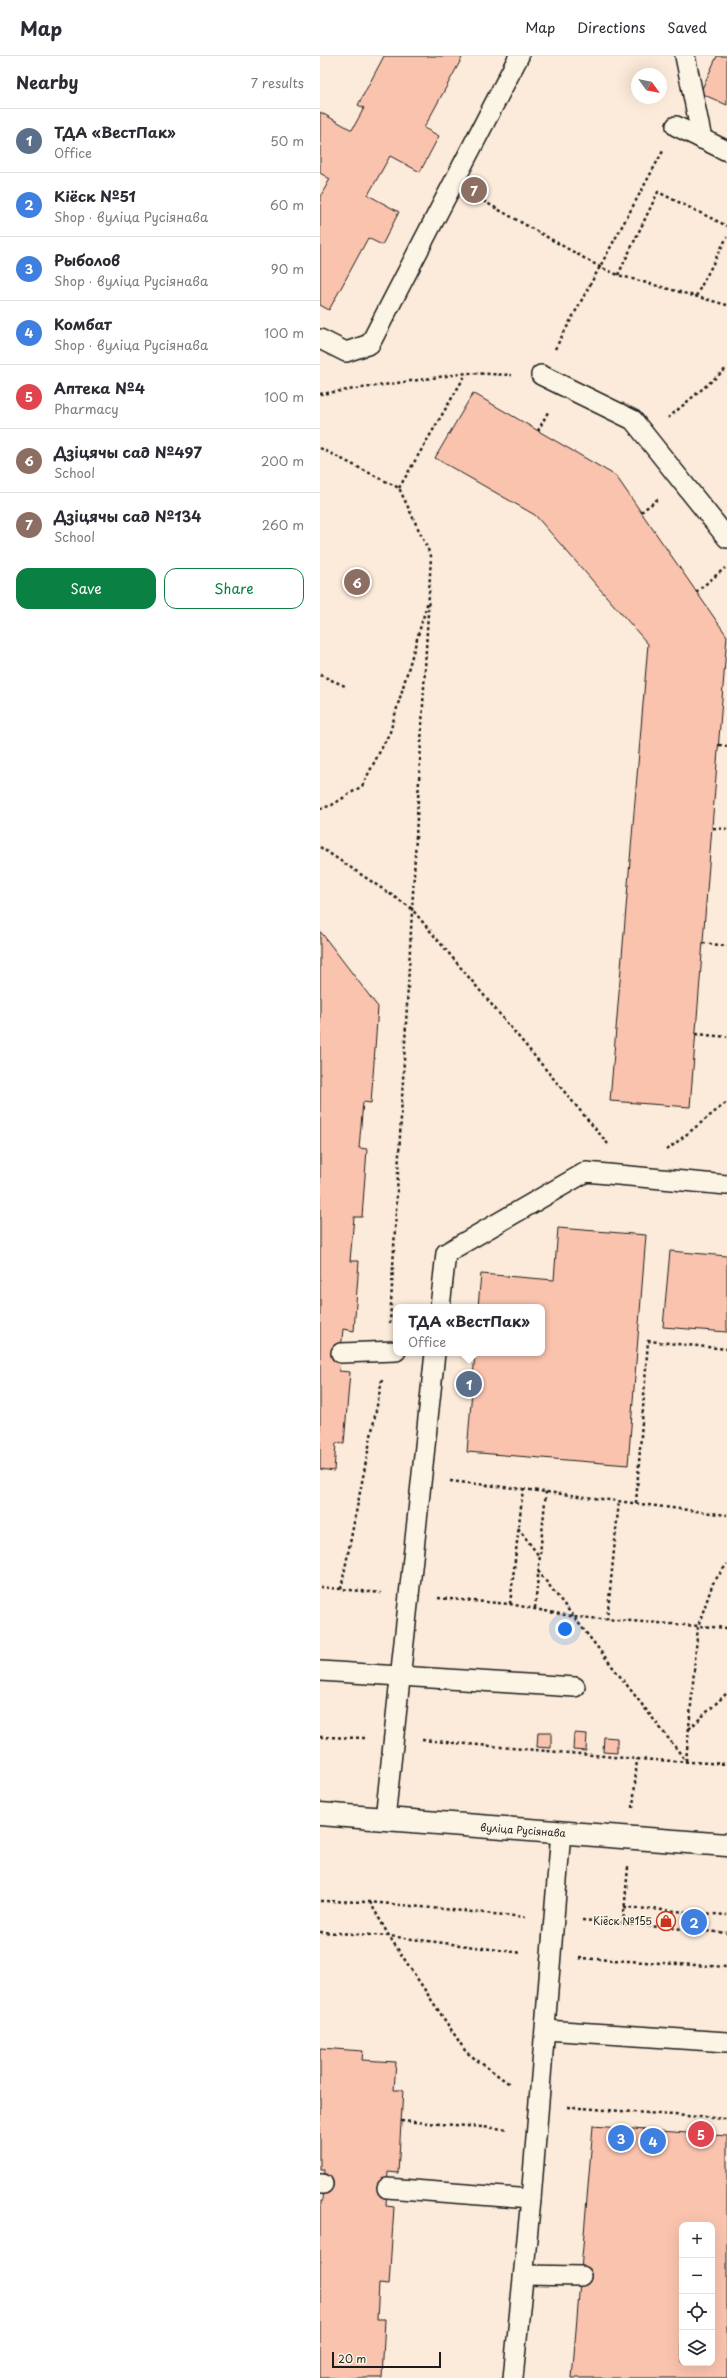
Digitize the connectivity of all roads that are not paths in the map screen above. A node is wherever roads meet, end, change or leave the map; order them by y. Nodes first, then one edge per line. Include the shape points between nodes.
1 (519, 56) edge
2 (685, 56) edge
3 (676, 126) road end
4 (702, 139) junction
5 (727, 151) edge
6 (320, 339) edge
7 (541, 375) road end
8 (727, 538) edge
9 (727, 1185) edge
10 (440, 1304) edge
11 (392, 1351) edge
12 (341, 1353) dead end
13 (435, 1356) edge
14 (320, 1671) edge
15 (400, 1676) junction
16 (575, 1687) dead end
17 (320, 1814) edge
18 (385, 1819) junction
19 (561, 1832) junction
20 (727, 1845) edge
21 (546, 2030) junction
22 (727, 2042) edge
23 (387, 2188) dead end
24 (531, 2199) junction
25 (524, 2275) junction
26 (581, 2276) dead end
27 (513, 2378) edge

1 - 6 lane via 370,344 346,352
2 - 4 lane
3 - 4 lane
4 - 5 lane
7 - 8 lane via 633,420
9 - 10 lane via 586,1172 446,1253
11 - 12 lane
13 - 15 lane
14 - 15 lane
15 - 16 lane
15 - 18 lane
17 - 18 main road, вуліца Русіянава
18 - 19 main road, вуліца Русіянава
19 - 20 main road, вуліца Русіянава
19 - 21 lane
21 - 22 lane
21 - 24 lane
23 - 24 lane
24 - 25 lane
25 - 26 lane
25 - 27 lane

